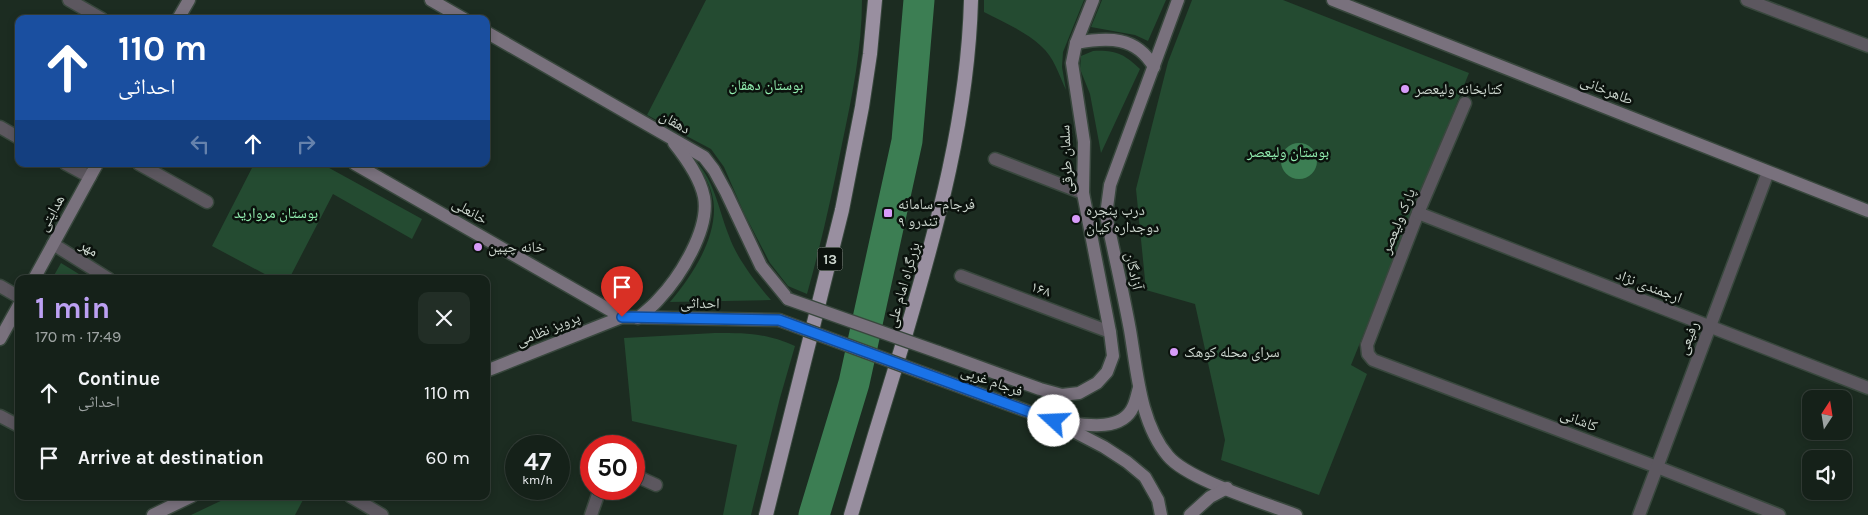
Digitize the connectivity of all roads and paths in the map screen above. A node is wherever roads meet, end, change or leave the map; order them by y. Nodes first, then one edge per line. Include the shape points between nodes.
1 (69, 0) edge
2 (189, 0) edge
3 (431, 0) edge
4 (875, 0) edge
5 (971, 0) edge
6 (1093, 0) edge
7 (1178, 0) edge
8 (1334, 0) edge
9 (1747, 0) edge
10 (95, 15) edge
11 (180, 15) edge
12 (457, 15) edge
13 (490, 34) edge
14 (1076, 43) junction
15 (1868, 46) edge
16 (1154, 67) junction
17 (1465, 102) dead end
18 (0, 127) edge
19 (15, 136) edge
20 (669, 137) junction
21 (995, 159) dead end
22 (72, 167) edge
23 (95, 167) edge
24 (145, 167) edge
25 (360, 167) edge
26 (1768, 172) junction
27 (90, 177) junction
28 (1084, 193) junction
29 (206, 202) dead end
30 (1868, 211) edge
31 (1418, 213) junction
32 (53, 244) junction
33 (36, 275) edge
34 (103, 275) edge
35 (961, 276) dead end
36 (0, 286) edge
37 (15, 295) edge
38 (788, 299) joint
39 (15, 312) edge
40 (622, 317) junction
41 (638, 318) junction
42 (779, 320) joint
43 (1710, 327) junction
44 (1110, 332) junction
45 (0, 339) edge
46 (1368, 354) joint
47 (490, 369) edge
48 (1139, 388) junction
49 (1868, 388) edge
50 (1079, 393) joint
51 (0, 416) edge
52 (1054, 421) junction
53 (15, 424) edge
54 (1657, 467) junction
55 (645, 480) edge
56 (656, 484) dead end
57 (1227, 488) junction
58 (184, 500) edge
59 (357, 500) edge
60 (596, 500) edge
61 (153, 515) edge
62 (382, 515) edge
63 (591, 515) edge
64 (766, 515) edge
65 (851, 515) edge
66 (1161, 515) edge
67 (1190, 515) edge
68 (1296, 515) edge
69 (1639, 515) edge
70 (1779, 515) edge

1 - 10 street
2 - 11 main road
3 - 12 main road
4 - 64 highway, 13 via 862,107 842,210
5 - 65 highway, بزرگراه امام علی via 960,122 948,178 927,261
6 - 14 main road, سلمان طرقی
7 - 16 main road, آزادگان
8 - 26 main road, طاهرخانی
9 - 15 street
13 - 20 main road, دهقان
14 - 16 main road via 1098,39 1120,41 1146,54
14 - 28 main road, سلمان طرقی via 1072,63 1084,142
16 - 48 main road, آزادگان via 1110,185 1106,214
17 - 31 street, پارک ولیعصر
18 - 19 street
20 - 38 main road, دهقان via 704,157 714,170 762,266
20 - 41 main road via 697,179 704,196 704,216 700,232 681,269 658,301
21 - 28 street
22 - 27 street
23 - 27 main road, هدایتی
24 - 29 street
25 - 40 main road, خانعلی
26 - 30 main road, طاهرخانی
26 - 43 street, رفیعی
27 - 32 main road, هدایتی
28 - 44 main road, سلمان طرقی
31 - 43 street, ارجمندی نژاد
31 - 46 street, پارک ولیعصر via 1367,346
32 - 33 main road, هدایتی
32 - 34 street, مهر
35 - 44 street, ۱۶۸
36 - 37 street
38 - 50 main road, فرجام غربی, bridge via 1040,389 1062,395
39 - 45 main road
40 - 41 main road, احداثی
40 - 47 main road, پرویز نظامی
41 - 42 main road, احداثی
42 - 52 main road, فرجام غربی, bridge
43 - 49 street, ارجمندی نژاد
43 - 54 street, رفیعی
44 - 50 main road, سلمان طرقی via 1112,356 1107,372
46 - 54 street, کاشانی via 1374,360
48 - 52 main road via 1133,408 1123,420 1105,425
48 - 57 main road, آزادگان via 1152,431 1168,457 1189,473
51 - 53 street
52 - 66 main road, فرجام غربی via 1104,447 1145,477 1158,500
54 - 69 street, رفیعی
54 - 70 street, کاشانی
55 - 56 street
57 - 67 main road via 1210,497
57 - 68 main road, آزادگان
58 - 61 main road
59 - 62 street
60 - 63 street

